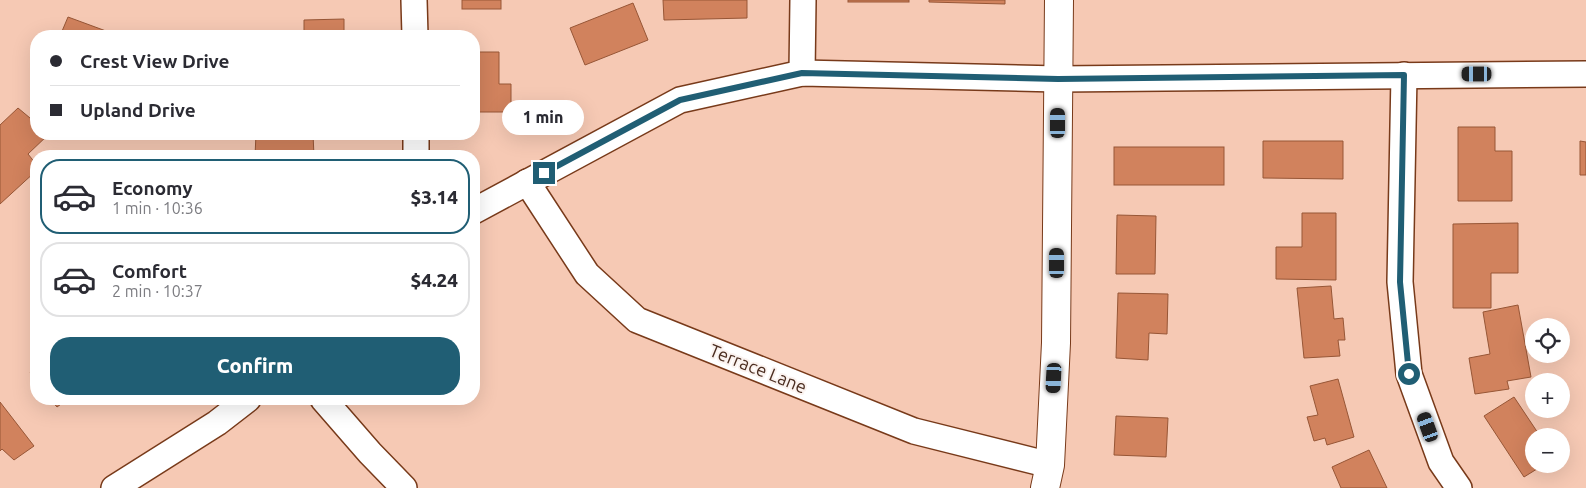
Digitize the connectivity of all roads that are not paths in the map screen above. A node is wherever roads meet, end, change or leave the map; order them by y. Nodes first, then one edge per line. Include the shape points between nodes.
1 (414, 0) edge
2 (803, 0) edge
3 (1059, 0) edge
4 (415, 30) edge
5 (802, 73) junction
6 (1586, 74) edge
7 (1404, 75) junction
8 (1058, 79) junction
9 (527, 182) junction
10 (480, 208) edge
11 (240, 405) edge
12 (328, 405) edge
13 (1048, 477) edge
14 (114, 488) edge
15 (404, 488) edge
16 (1459, 488) edge

1 - 4 street
2 - 5 street
3 - 8 street
5 - 8 street
5 - 9 street via 680,100
6 - 7 street
7 - 8 street
7 - 16 street via 1400,282 1409,374 1440,462
8 - 13 street via 1056,343
9 - 10 street
9 - 13 street, Terrace Lane via 587,274 637,320 914,431
11 - 14 street
12 - 15 street

